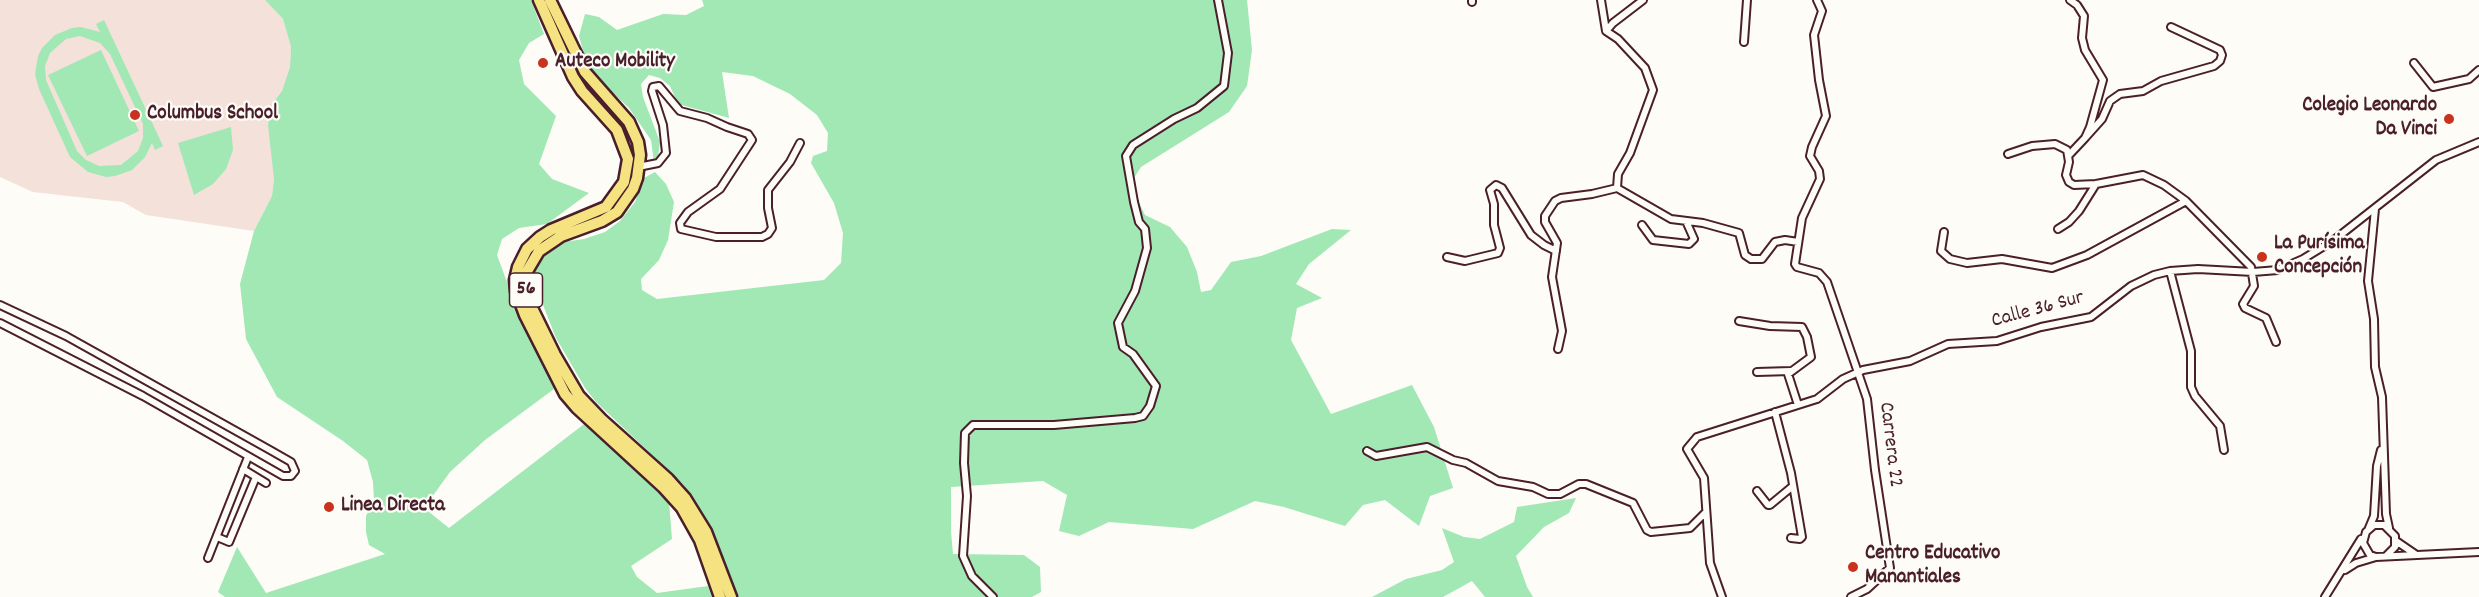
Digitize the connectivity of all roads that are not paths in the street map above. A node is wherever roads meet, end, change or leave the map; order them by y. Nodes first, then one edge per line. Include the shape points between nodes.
1 (539, 0) edge
2 (550, 0) edge
3 (1218, 0) edge
4 (1601, 0) edge
5 (1643, 0) edge
6 (1747, 0) edge
7 (1817, 0) edge
8 (2070, 0) edge
9 (2171, 27) dead end
10 (1606, 31) junction
11 (1744, 42) dead end
12 (2414, 63) dead end
13 (2479, 70) edge
14 (2085, 138) junction
15 (2479, 142) edge
16 (800, 143) dead end
17 (2008, 154) dead end
18 (2070, 155) junction
19 (638, 167) junction
20 (2096, 184) junction
21 (1617, 188) junction
22 (2186, 201) junction
23 (2375, 209) junction
24 (1686, 221) junction
25 (1642, 225) dead end
26 (2058, 229) dead end
27 (1944, 232) dead end
28 (1798, 242) junction
29 (1556, 251) junction
30 (1448, 257) dead end
31 (2170, 271) junction
32 (2253, 272) junction
33 (0, 305) edge
34 (1739, 321) dead end
35 (0, 323) edge
36 (2276, 342) dead end
37 (1558, 349) dead end
38 (1791, 371) junction
39 (1757, 372) dead end
40 (1858, 372) junction
41 (1798, 405) junction
42 (1775, 412) junction
43 (2383, 443) junction
44 (2224, 450) dead end
45 (1367, 451) dead end
46 (248, 457) junction
47 (243, 469) junction
48 (256, 477) junction
49 (266, 483) dead end
50 (1793, 486) junction
51 (1757, 491) dead end
52 (1706, 513) junction
53 (2369, 528) junction
54 (2389, 528) junction
55 (2363, 536) junction
56 (217, 537) junction
57 (1791, 538) dead end
58 (2396, 541) junction
59 (2479, 552) edge
60 (2416, 554) junction
61 (2386, 556) junction
62 (2376, 557) junction
63 (208, 558) dead end
64 (2344, 570) junction
65 (720, 597) edge
66 (731, 597) edge
67 (993, 597) edge
68 (1722, 597) edge
69 (1851, 597) edge
70 (2325, 597) edge

1 - 65 main road, 56 via 573,77 617,130 628,159 624,182 606,207 551,230 527,249 518,267 516,291 565,394 682,508 700,540
2 - 19 main road, 56 via 588,78 623,113 634,131 640,155
3 - 67 street via 1228,53 1224,86 1197,108 1140,141 1126,156 1147,248 1135,291 1118,323 1123,346 1156,386 1150,406 1143,416 1135,418 1054,425 973,425 965,434 967,496 963,556 972,576
4 - 10 street
5 - 10 street
6 - 11 street
7 - 28 street via 1822,11 1814,35 1826,116 1810,156 1820,179 1802,218
8 - 14 street via 2084,16 2085,50 2103,80
9 - 14 street via 2220,50 2220,61 2161,81 2144,91 2120,94 2110,101
10 - 21 street via 1645,68 1653,90 1618,174
12 - 13 street via 2433,87 2469,79
14 - 18 street
15 - 23 street, Calle 36 Sur via 2436,160
16 - 19 street via 768,190 772,225 762,237 716,237 681,229 688,212 720,189 752,140 748,134 680,111 659,86 652,91 663,125 666,153 658,163
17 - 18 street via 2048,144 2063,146
18 - 20 street via 2066,175 2069,182
19 - 66 main road, 56 via 633,189 617,212 538,250 526,273 525,287 538,322 579,396 668,479 692,508 706,532
20 - 22 street via 2143,175
20 - 26 street via 2079,211
21 - 24 street via 1664,216
21 - 29 street via 1555,201 1544,220 1556,239
22 - 27 street via 2087,255 2052,268 2002,259 1967,263 1950,260 1941,251
22 - 32 street
23 - 32 street, Calle 36 Sur via 2303,259 2278,270
23 - 43 street via 2368,281 2375,368 2382,397
24 - 25 street via 1694,239 1689,244 1653,240
24 - 28 street via 1739,233 1745,255 1751,259 1762,259 1775,242
28 - 40 street, Carrera 22 via 1795,264 1820,273 1827,282
29 - 30 street via 1531,235 1502,188 1496,185 1490,190 1498,253 1465,261
29 - 37 street via 1552,277 1562,331
31 - 32 street, Calle 36 Sur
31 - 40 street, Calle 36 Sur via 2137,282 2101,311 2080,321 2041,327 1997,341 1948,344 1910,361
31 - 44 street via 2192,351 2191,387 2220,426
32 - 36 street via 2253,286 2243,304 2266,318
33 - 46 street via 66,336 270,450 291,462 295,471 291,476 283,476
34 - 38 street via 1802,327 1810,357
35 - 46 street via 143,396
38 - 39 street
38 - 41 street via 1788,377
40 - 41 street, Calle 36 Sur via 1817,399
40 - 69 street, Carrera 22 via 1867,399 1890,568 1867,589
41 - 42 street, Calle 36 Sur
42 - 50 street
42 - 52 street, Calle 36 Sur via 1707,432 1687,449 1704,478
43 - 53 street
43 - 54 street
45 - 52 street via 1376,456 1427,447 1498,481 1533,487 1548,494 1587,484 1633,503 1651,532 1690,528
46 - 47 street
47 - 48 street
47 - 56 street
48 - 49 street
48 - 56 street via 229,542
50 - 51 street via 1770,505
50 - 57 street via 1802,537
52 - 68 street via 1710,563
53 - 54 street
53 - 55 street
54 - 58 street
55 - 62 street via 2365,550
55 - 64 street
56 - 63 street
58 - 60 street
58 - 61 street via 2395,548
59 - 60 street
60 - 61 street
61 - 62 street
62 - 64 street
64 - 70 street

